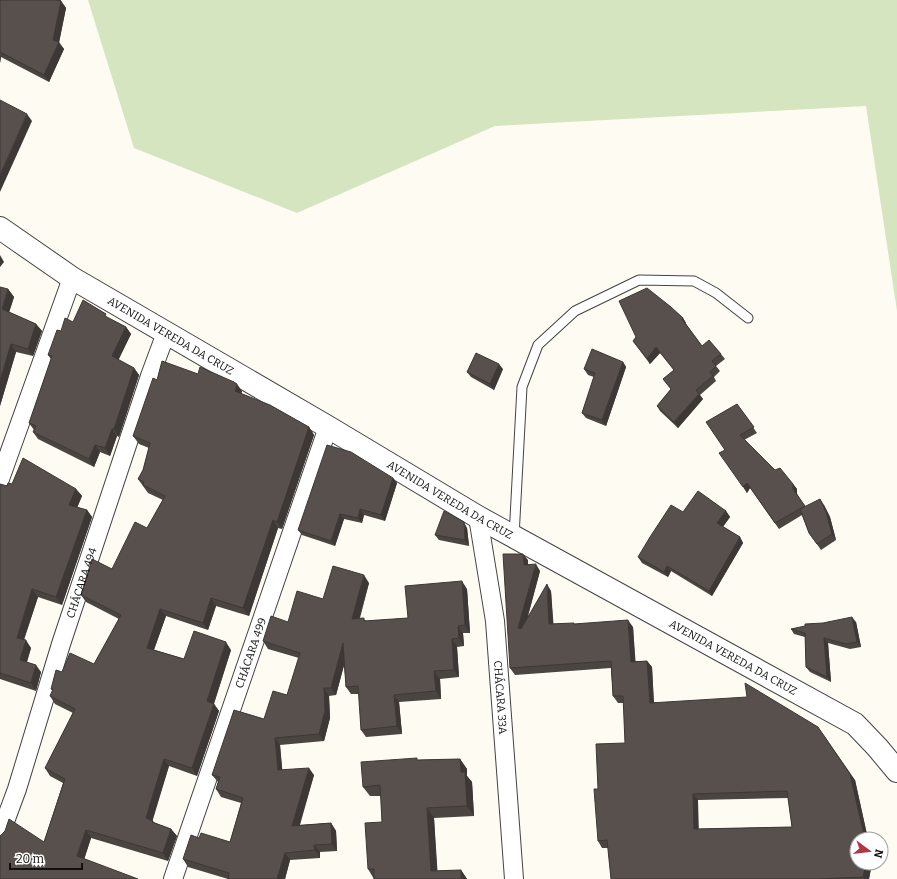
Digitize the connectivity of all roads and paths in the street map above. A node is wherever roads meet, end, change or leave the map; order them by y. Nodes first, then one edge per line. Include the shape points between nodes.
1 (0, 228) edge
2 (72, 278) junction
3 (748, 318) dead end
4 (166, 333) junction
5 (328, 427) junction
6 (0, 479) edge
7 (478, 517) junction
8 (514, 536) junction
9 (897, 771) edge
10 (0, 834) edge
11 (173, 879) edge
12 (514, 879) edge

1 - 2 street, AVENIDA VEREDA DA CRUZ
2 - 4 street, AVENIDA VEREDA DA CRUZ
2 - 6 street
3 - 8 lane via 716,293 694,281 638,280 575,311 543,340 538,346 522,386
4 - 5 street, AVENIDA VEREDA DA CRUZ
4 - 10 street, CHÁCARA 494
5 - 7 street, AVENIDA VEREDA DA CRUZ
5 - 11 street, CHÁCARA 499
7 - 8 street, AVENIDA VEREDA DA CRUZ
7 - 12 street, CHÁCARA 33A via 495,621
8 - 9 street, AVENIDA VEREDA DA CRUZ via 855,724

